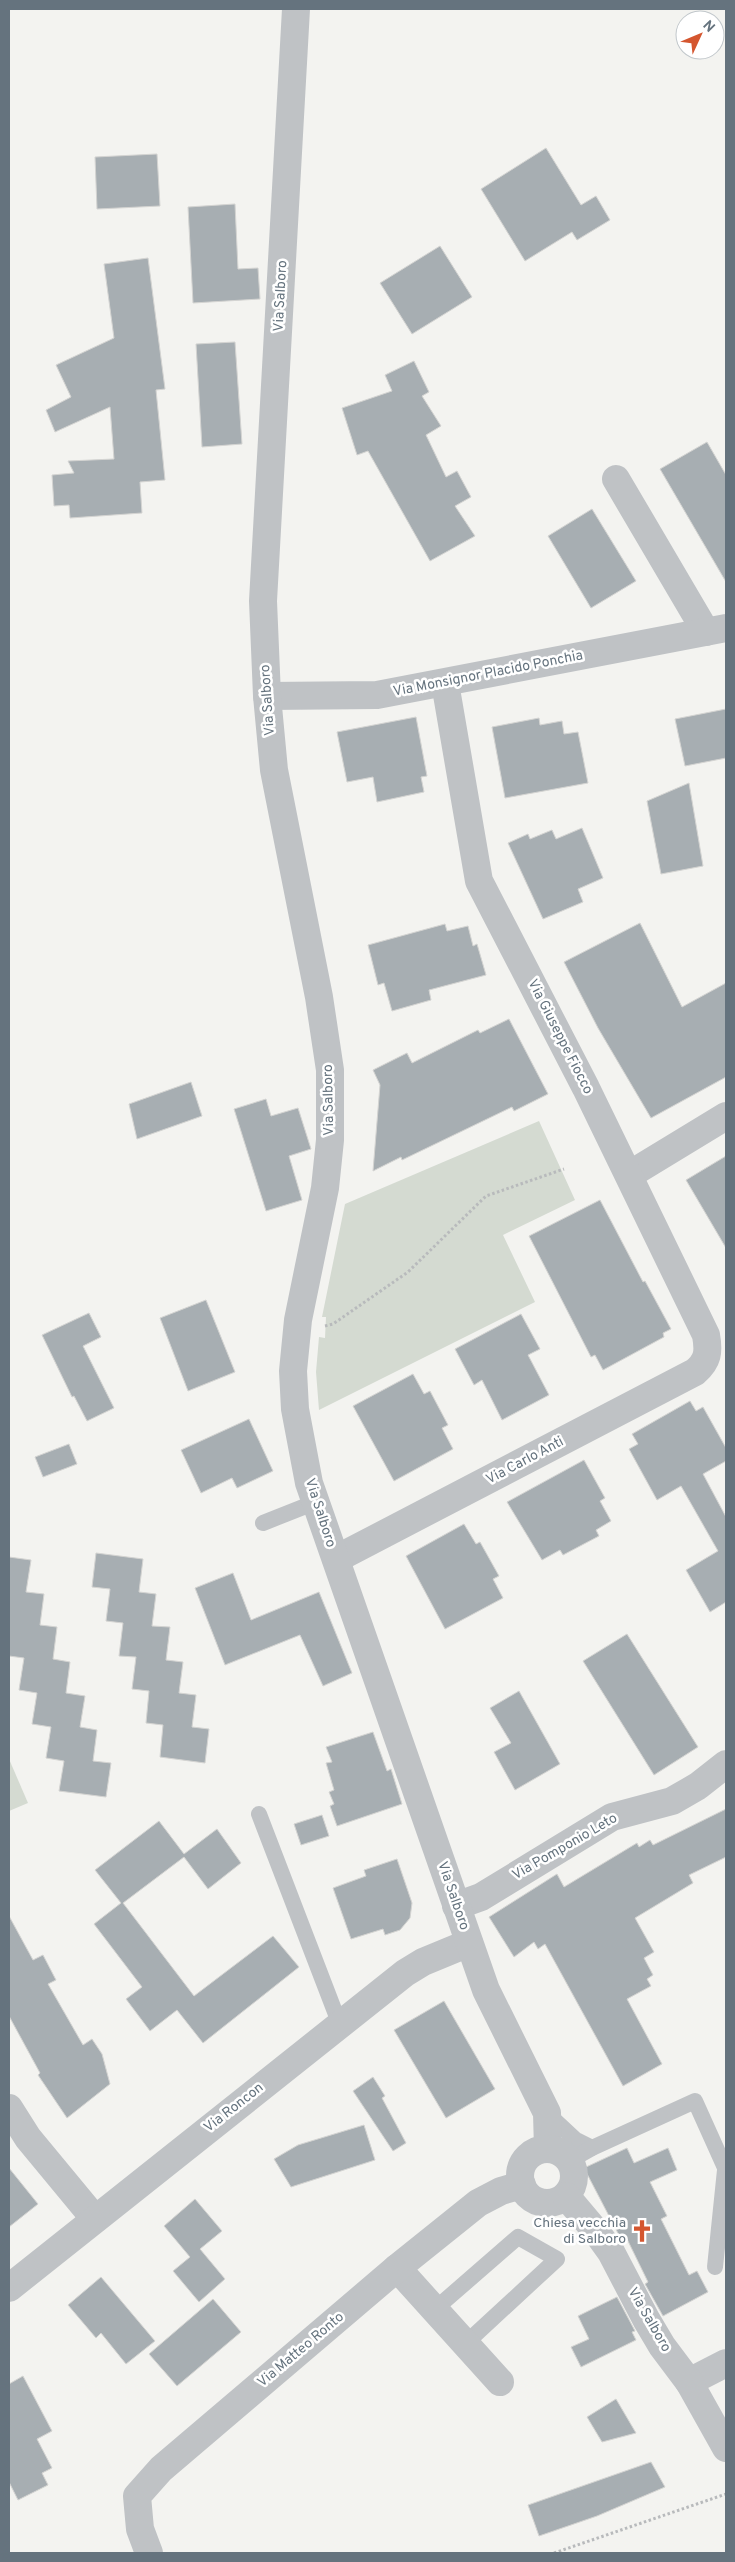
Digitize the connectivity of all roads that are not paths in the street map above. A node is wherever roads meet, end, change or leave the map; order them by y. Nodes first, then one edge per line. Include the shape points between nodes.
1 (296, 9) edge
2 (616, 479) dead end
3 (716, 630) edge
4 (445, 683) junction
5 (267, 696) junction
6 (726, 1116) edge
7 (629, 1175) junction
8 (717, 1363) edge
9 (316, 1502) junction
10 (263, 1523) dead end
11 (336, 1559) junction
12 (726, 1764) edge
13 (259, 1814) dead end
14 (456, 1906) junction
15 (469, 1943) junction
16 (340, 2025) junction
17 (9, 2108) edge
18 (547, 2113) junction
19 (570, 2152) junction
20 (726, 2170) edge
21 (522, 2185) junction
22 (566, 2196) junction
23 (95, 2219) junction
24 (715, 2267) dead end
25 (397, 2268) junction
26 (9, 2288) edge
27 (434, 2310) junction
28 (465, 2344) junction
29 (726, 2363) edge
30 (500, 2382) dead end
31 (689, 2382) junction
32 (726, 2448) edge
33 (149, 2553) edge

1 - 5 street, Via Salboro via 263,601
2 - 3 street, Via Monsignor Placido Ponchia
3 - 4 street, Via Monsignor Placido Ponchia
4 - 5 street, Via Monsignor Placido Ponchia via 377,695
4 - 7 street, Via Giuseppe Fiocco via 479,881
5 - 9 street, Via Salboro via 274,770 319,997 330,1070 326,1188 297,1328 293,1371 295,1409 309,1483
6 - 7 street
7 - 8 street, Via Giuseppe Fiocco
8 - 11 street, Via Carlo Anti via 704,1364 695,1372
9 - 10 lane
9 - 11 street, Via Salboro
11 - 14 street, Via Salboro
12 - 14 street, Via Pomponio Leto via 672,1801 612,1816 481,1897
13 - 16 lane
14 - 15 street, Via Salboro
15 - 16 street, Via Roncon via 423,1962
15 - 18 street, Via Salboro via 486,1990
16 - 23 street, Via Roncon
17 - 23 street via 28,2138
18 - 19 street, Via Salboro
18 - 19 lane via 576,2140
19 - 20 lane via 695,2101
19 - 21 street via 532,2154 525,2160 520,2177
19 - 22 street, Via Salboro via 574,2176
20 - 24 lane
21 - 22 street via 533,2199 541,2202
21 - 25 street, Via Matteo Ronto via 478,2203
22 - 31 street, Via Salboro via 598,2234 662,2346
23 - 26 street, Via Roncon
25 - 27 street
25 - 33 street, Via Matteo Ronto via 162,2469 137,2496 140,2528
27 - 28 street
27 - 28 lane via 518,2237 557,2259
28 - 30 street
29 - 31 street
31 - 32 street, Via Salboro

